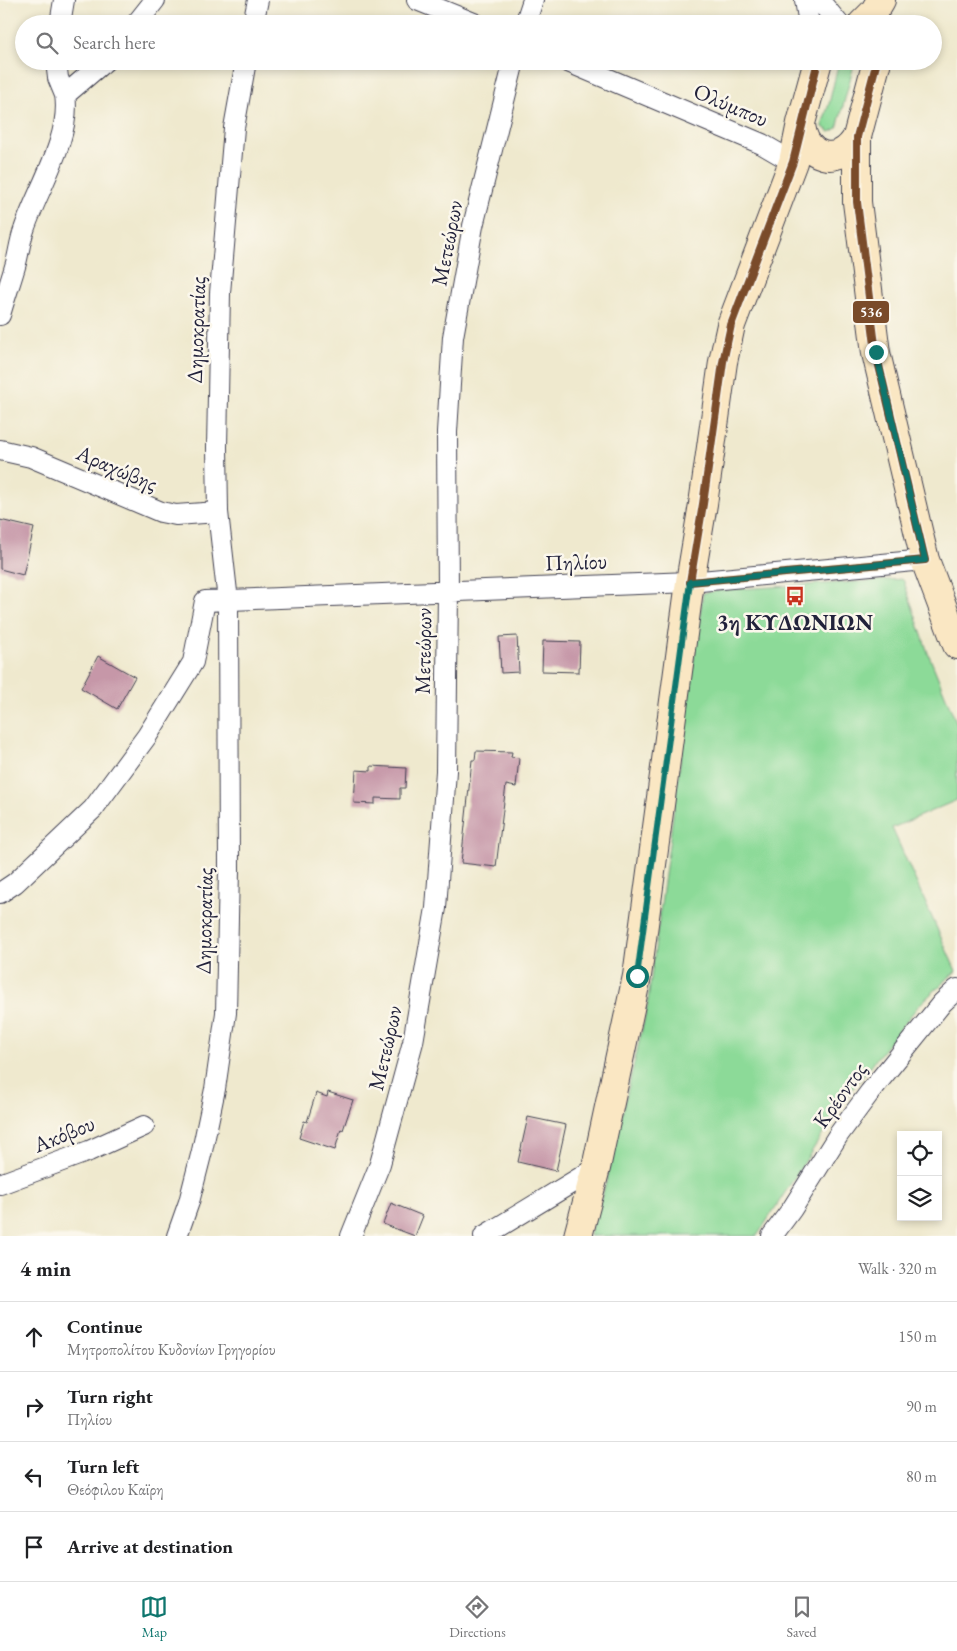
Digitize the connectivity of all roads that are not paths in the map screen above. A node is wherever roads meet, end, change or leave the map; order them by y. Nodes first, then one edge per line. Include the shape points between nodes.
1 (64, 0) edge
2 (155, 0) edge
3 (258, 0) edge
4 (417, 0) edge
5 (533, 0) edge
6 (805, 0) edge
7 (819, 0) edge
8 (881, 0) edge
9 (897, 0) edge
10 (62, 15) edge
11 (143, 15) edge
12 (255, 15) edge
13 (454, 15) edge
14 (528, 15) edge
15 (808, 15) edge
16 (832, 15) edge
17 (871, 15) edge
18 (891, 15) edge
19 (57, 70) edge
20 (94, 70) edge
21 (244, 70) edge
22 (512, 70) edge
23 (587, 70) edge
24 (814, 70) edge
25 (875, 70) edge
26 (65, 95) junction
27 (801, 123) junction
28 (857, 137) junction
29 (823, 155) junction
30 (791, 168) junction
31 (857, 202) junction
32 (0, 315) edge
33 (0, 450) edge
34 (218, 512) junction
35 (925, 560) junction
36 (690, 582) junction
37 (448, 591) junction
38 (228, 601) junction
39 (957, 645) edge
40 (0, 893) edge
41 (957, 990) edge
42 (144, 1126) dead end
43 (596, 1168) junction
44 (0, 1184) edge
45 (177, 1236) edge
46 (351, 1236) edge
47 (484, 1236) edge
48 (578, 1236) edge
49 (772, 1236) edge

1 - 10 street
2 - 11 street
3 - 12 street
4 - 13 street
5 - 14 street
6 - 15 street
7 - 16 street
8 - 17 street
9 - 18 street
19 - 26 street
20 - 26 street
21 - 34 street, Δημοκρατίας via 234,128 220,293
22 - 37 street, Μετεώρων via 473,226 453,337 447,432
23 - 30 street, Ολύμπου via 762,144
24 - 27 street
25 - 28 street
26 - 32 street via 64,128 24,230
27 - 29 street via 805,141 811,149
27 - 30 street
28 - 29 street via 845,152
28 - 31 street
29 - 30 street
29 - 31 street via 840,172
30 - 36 street via 722,362
31 - 35 street via 876,352
33 - 34 street, Αραχώβης via 31,457 161,512 176,515
34 - 38 street, Δημοκρατίας
35 - 36 street, Πηλίου
35 - 39 street
36 - 37 street, Πηλίου
36 - 43 street via 637,976
37 - 38 street, Πηλίου
37 - 46 street, Μετεώρων via 446,771 436,908 413,1042 380,1164
38 - 40 street via 205,601 192,662 147,736 93,809 15,883
38 - 45 street, Δημοκρατίας via 226,1013 202,1151
41 - 49 street, Κρέοντος via 942,1003 870,1092
42 - 44 street, Ακόβου via 89,1151
43 - 47 street
43 - 48 street

